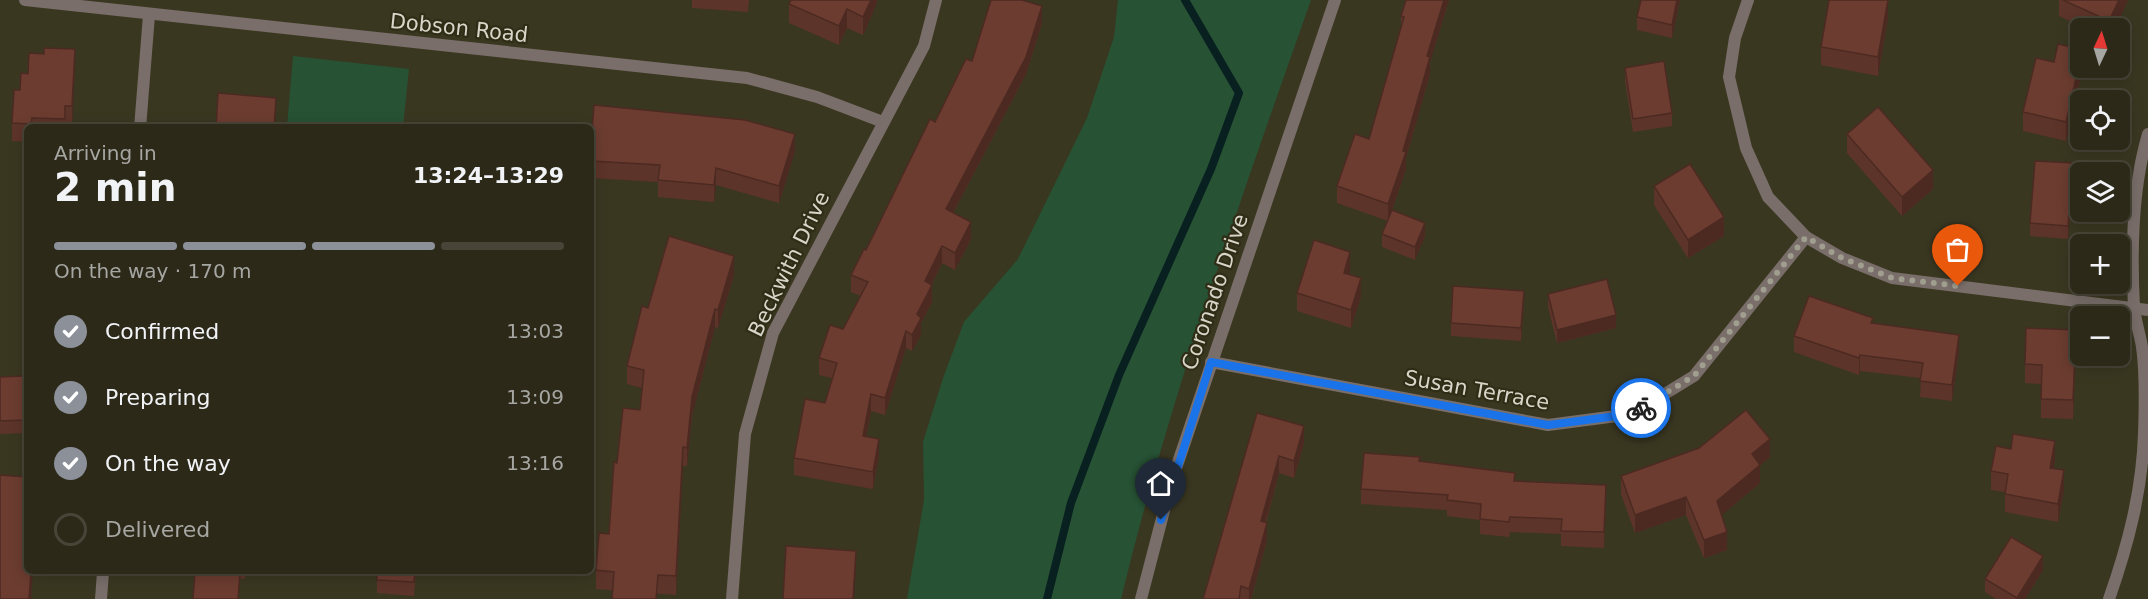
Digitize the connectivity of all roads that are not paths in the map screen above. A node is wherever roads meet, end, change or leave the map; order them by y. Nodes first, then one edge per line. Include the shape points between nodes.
1 (25, 0) edge
2 (936, 0) edge
3 (1335, 0) edge
4 (1748, 0) edge
5 (149, 15) junction
6 (883, 122) junction
7 (140, 124) edge
8 (2148, 134) edge
9 (1806, 237) junction
10 (2134, 309) junction
11 (2148, 310) edge
12 (1211, 362) junction
13 (103, 574) edge
14 (101, 599) edge
15 (732, 599) edge
16 (1141, 599) edge
17 (2109, 599) edge

1 - 5 street, Dobson Road
2 - 6 street, Beckwith Drive via 924,46
3 - 12 street, Coronado Drive
4 - 9 street via 1735,38 1729,77 1746,147 1768,197
5 - 6 street, Dobson Road via 747,78 817,97
5 - 7 street
6 - 15 street, Beckwith Drive via 773,333 745,434
8 - 10 street via 2139,163
9 - 10 street via 1842,258 1892,278
9 - 12 street, Susan Terrace via 1694,376 1632,414 1548,425
10 - 11 street
10 - 17 street via 2142,349 2143,445 2129,542
12 - 16 street, Coronado Drive via 1172,480
13 - 14 street

